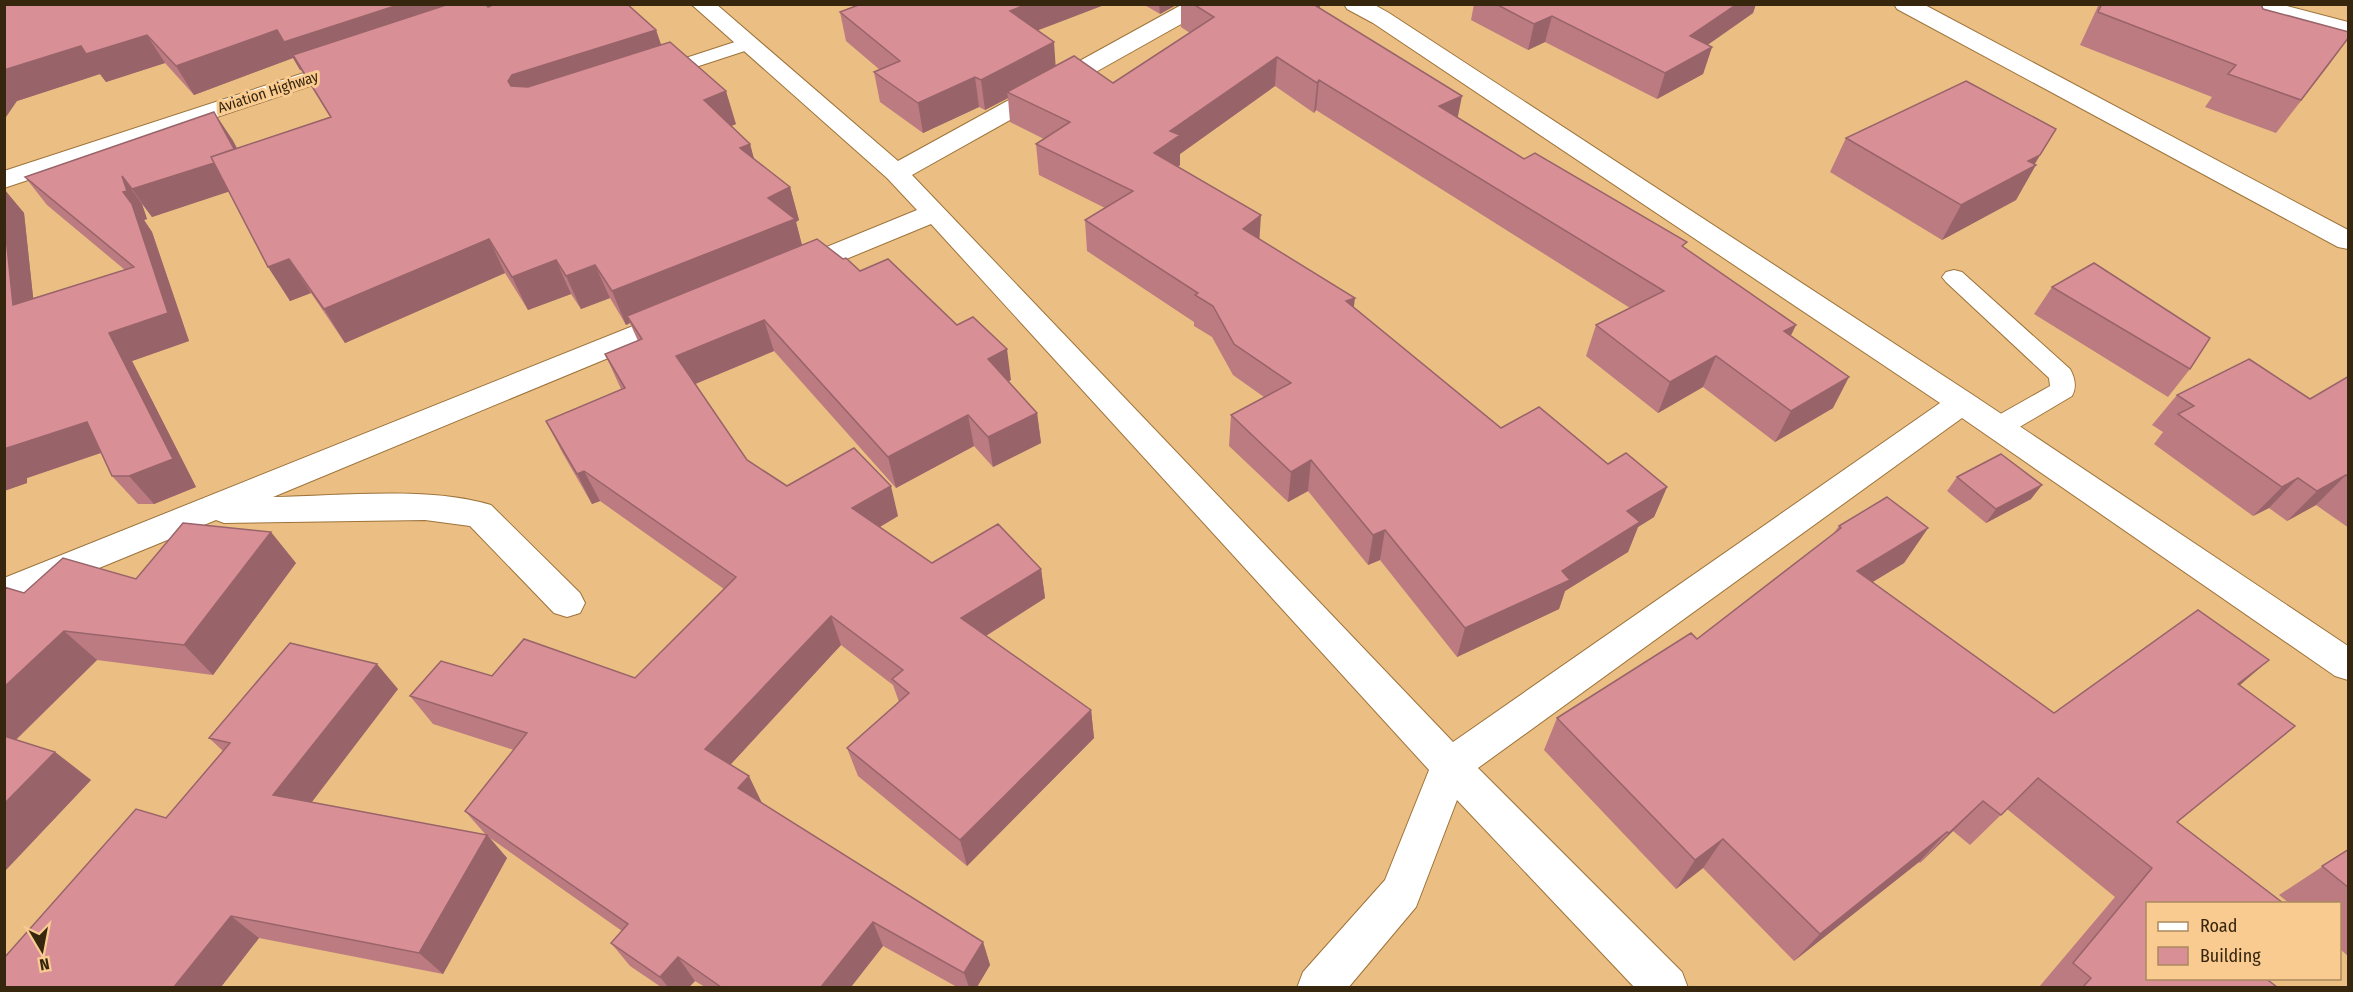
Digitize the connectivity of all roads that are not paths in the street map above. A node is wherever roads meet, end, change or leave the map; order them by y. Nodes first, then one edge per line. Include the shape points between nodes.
1 (702, 4) edge
2 (1200, 4) edge
3 (1355, 4) edge
4 (2251, 4) edge
5 (1927, 10) edge
6 (2349, 29) edge
7 (747, 44) junction
8 (374, 57) edge
9 (646, 78) edge
10 (896, 173) junction
11 (4, 180) edge
12 (935, 212) junction
13 (2349, 241) edge
14 (1954, 277) dead end
15 (770, 280) edge
16 (704, 307) edge
17 (1962, 403) junction
18 (1997, 428) junction
19 (207, 510) junction
20 (4, 593) edge
21 (567, 603) dead end
22 (2349, 665) edge
23 (1450, 766) junction
24 (1319, 987) edge
25 (1666, 987) edge

1 - 7 street
2 - 10 street
3 - 17 street
4 - 6 street
5 - 13 street
7 - 9 lane
7 - 10 street
8 - 11 street, Aviation Highway
10 - 12 street
12 - 15 street
12 - 23 street
14 - 18 lane via 2061,375 2063,390
16 - 19 street
17 - 18 street
17 - 23 street
18 - 22 street
19 - 20 street
19 - 21 street via 425,507 479,514
23 - 24 street via 1401,893
23 - 25 street

